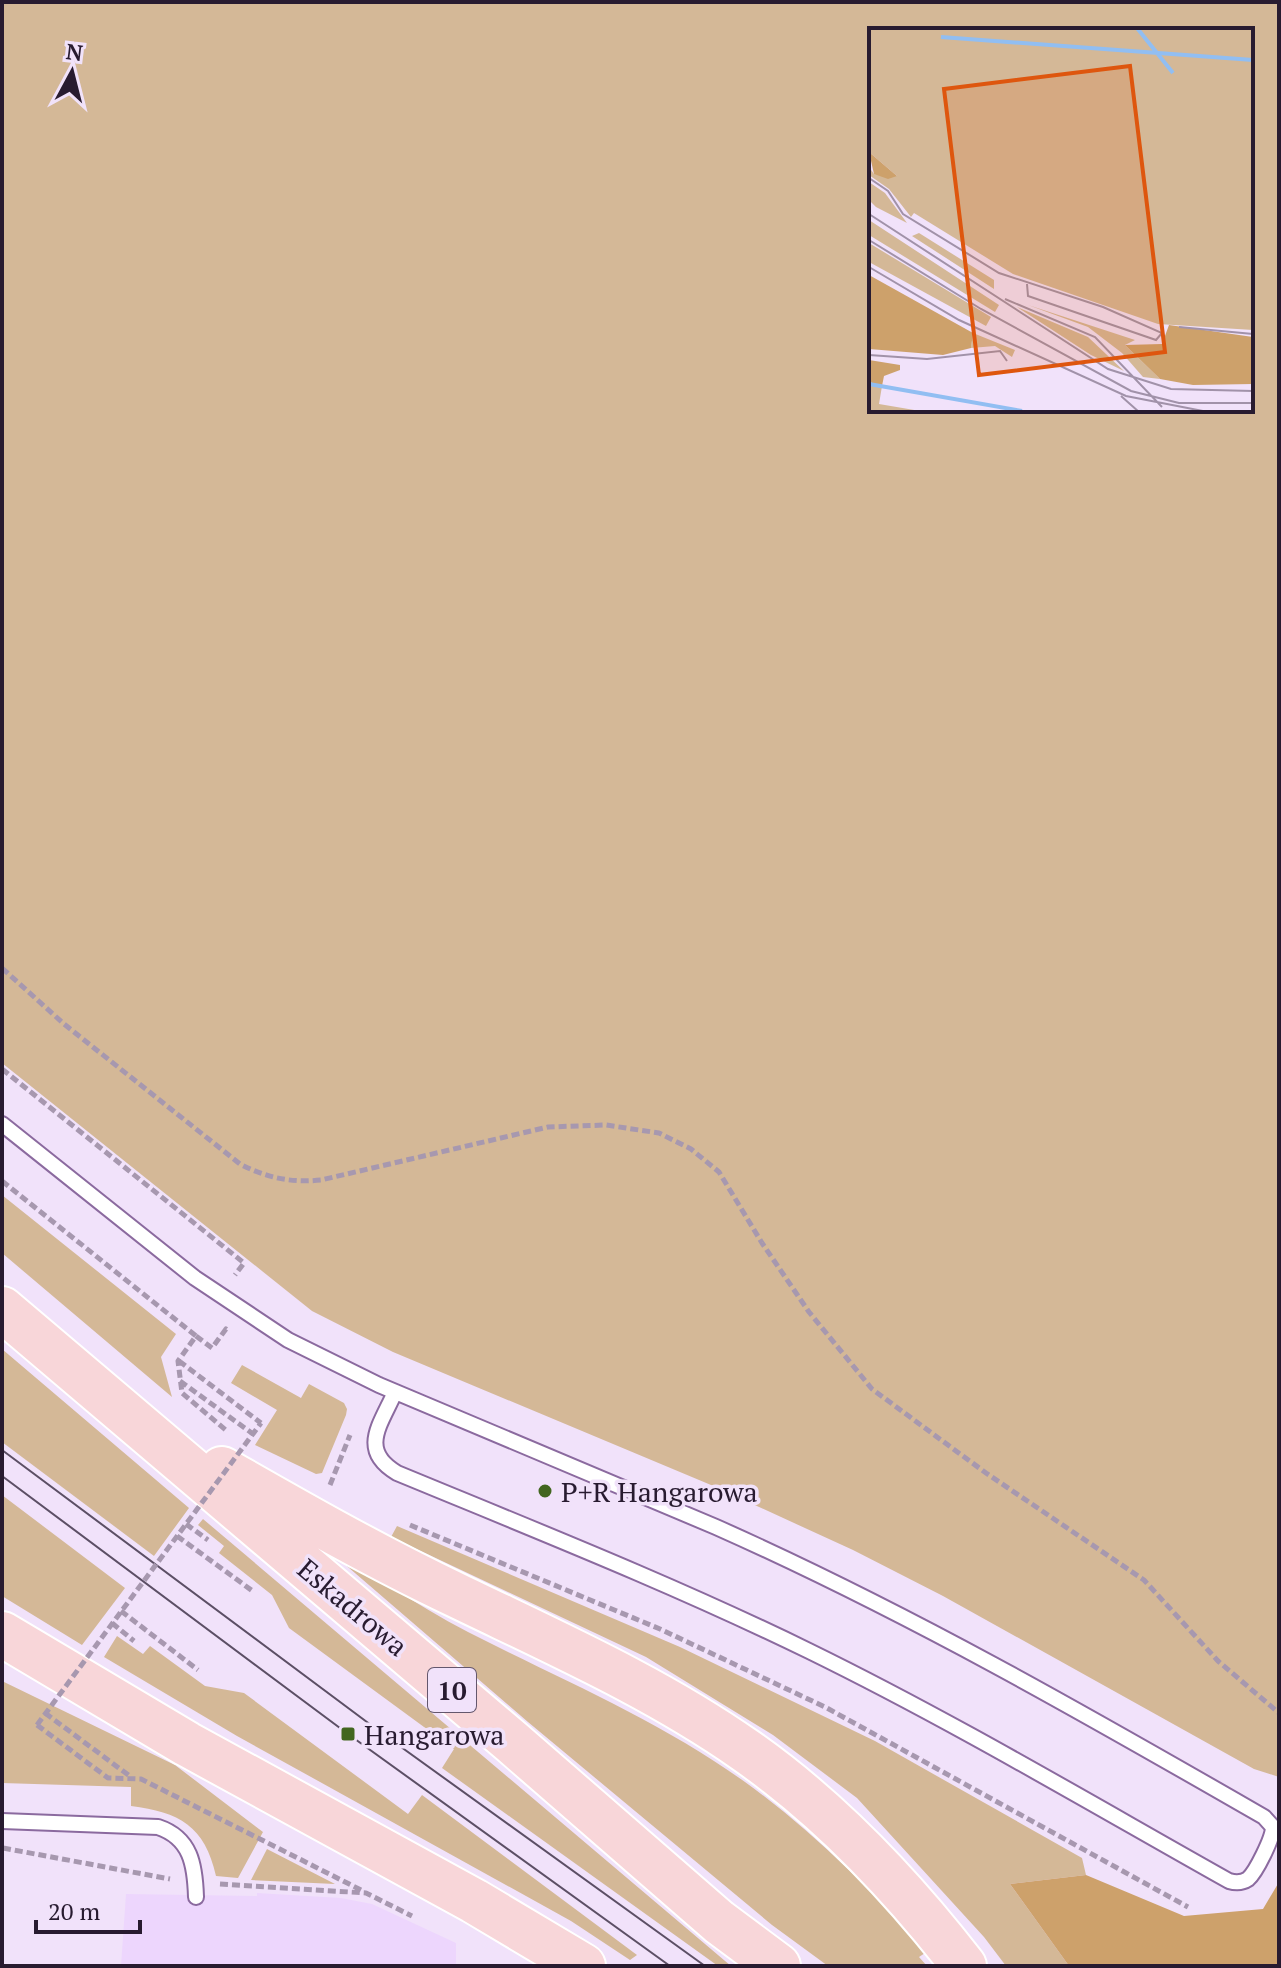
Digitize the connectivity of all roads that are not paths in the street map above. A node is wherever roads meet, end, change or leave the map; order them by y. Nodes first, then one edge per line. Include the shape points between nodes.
1 (2, 1124) edge
2 (2, 1309) edge
3 (395, 1392) junction
4 (126, 1414) junction
5 (2, 1634) edge
6 (2, 1821) edge
7 (196, 1897) dead end
8 (953, 1952) edge
9 (583, 1966) edge
10 (778, 1966) edge

1 - 3 lane via 240,1310 314,1354
2 - 4 main road, Eskadrowa / 10
3 - 3 lane via 729,1533 893,1611 1264,1817 1273,1827 1273,1837 1248,1879 1229,1881 836,1664 674,1589 397,1473 380,1461 374,1446
4 - 8 main road via 336,1535 608,1669 718,1732 831,1822 886,1874
4 - 10 main road, Eskadrowa / 10 via 719,1922
5 - 9 main road
6 - 7 lane via 170,1831 189,1849

